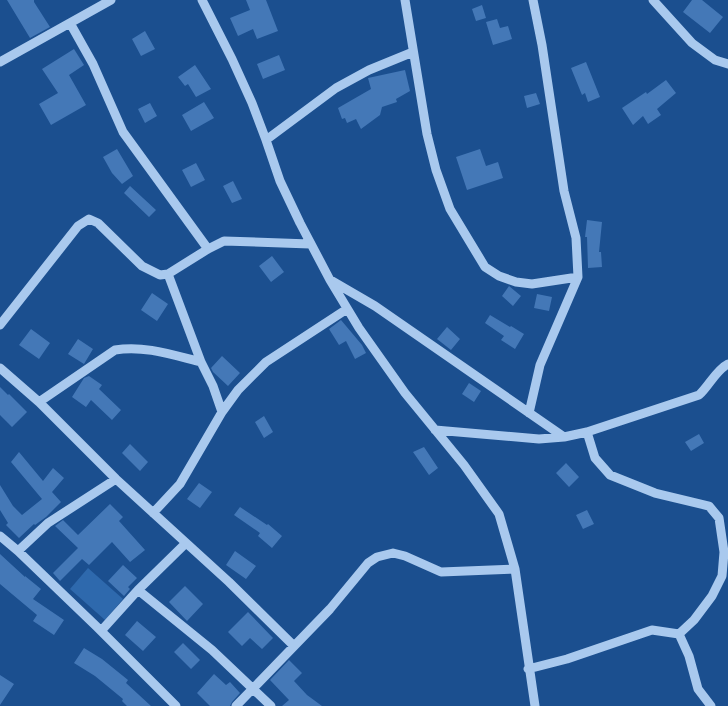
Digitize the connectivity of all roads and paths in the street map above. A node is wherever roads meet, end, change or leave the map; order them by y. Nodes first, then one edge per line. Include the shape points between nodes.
1 (111, 0) edge
2 (202, 0) edge
3 (405, 0) edge
4 (533, 0) edge
5 (653, 0) edge
6 (70, 23) junction
7 (413, 52) junction
8 (0, 62) edge
9 (728, 64) edge
10 (266, 140) junction
11 (310, 244) junction
12 (208, 249) junction
13 (168, 274) junction
14 (578, 277) junction
15 (330, 280) junction
16 (347, 308) junction
17 (0, 325) edge
18 (201, 362) junction
19 (728, 364) edge
20 (0, 368) edge
21 (39, 402) junction
22 (222, 412) junction
23 (529, 413) junction
24 (435, 430) junction
25 (587, 432) junction
26 (564, 437) junction
27 (116, 480) junction
28 (153, 513) junction
29 (0, 536) edge
30 (186, 543) junction
31 (18, 551) junction
32 (515, 569) junction
33 (138, 590) junction
34 (101, 631) junction
35 (679, 634) junction
36 (294, 646) junction
37 (528, 669) junction
38 (252, 689) junction
39 (176, 706) edge
40 (236, 706) edge
41 (271, 706) edge
42 (534, 706) edge
43 (711, 706) edge

1 - 6 street
2 - 10 street via 232,59
3 - 7 street
4 - 14 street via 564,191 576,238
5 - 9 street via 692,43 715,60
6 - 8 street
6 - 12 street via 93,64 123,132
7 - 10 street via 336,88
7 - 14 street via 436,170 450,210 485,267 499,276 532,284
10 - 11 street via 280,181
11 - 12 street via 224,241
11 - 15 street
12 - 13 street
13 - 17 street via 160,275 142,266 98,223 89,219 78,226
13 - 18 street
14 - 23 street via 540,365
15 - 16 street
15 - 23 street via 375,306
16 - 22 street via 266,362 238,390
16 - 24 street via 405,393
18 - 21 street via 156,351 115,350
18 - 22 street
19 - 25 street via 699,395
20 - 21 street
21 - 27 street
22 - 28 street via 180,484
23 - 26 street
24 - 26 street via 539,439
24 - 32 street via 499,514
25 - 26 street
25 - 35 street via 596,458 610,475 655,494 709,506 719,518 724,552 722,576 712,596
27 - 28 street
27 - 31 street via 48,523
28 - 30 street
29 - 31 street
30 - 33 street
30 - 36 street
31 - 34 street
32 - 36 street via 441,572 393,553 377,557
32 - 37 street
33 - 34 street
33 - 38 street via 212,650
34 - 39 street
35 - 37 street via 652,630
35 - 43 street via 698,689
36 - 38 street
37 - 42 street
38 - 40 street
38 - 41 street

